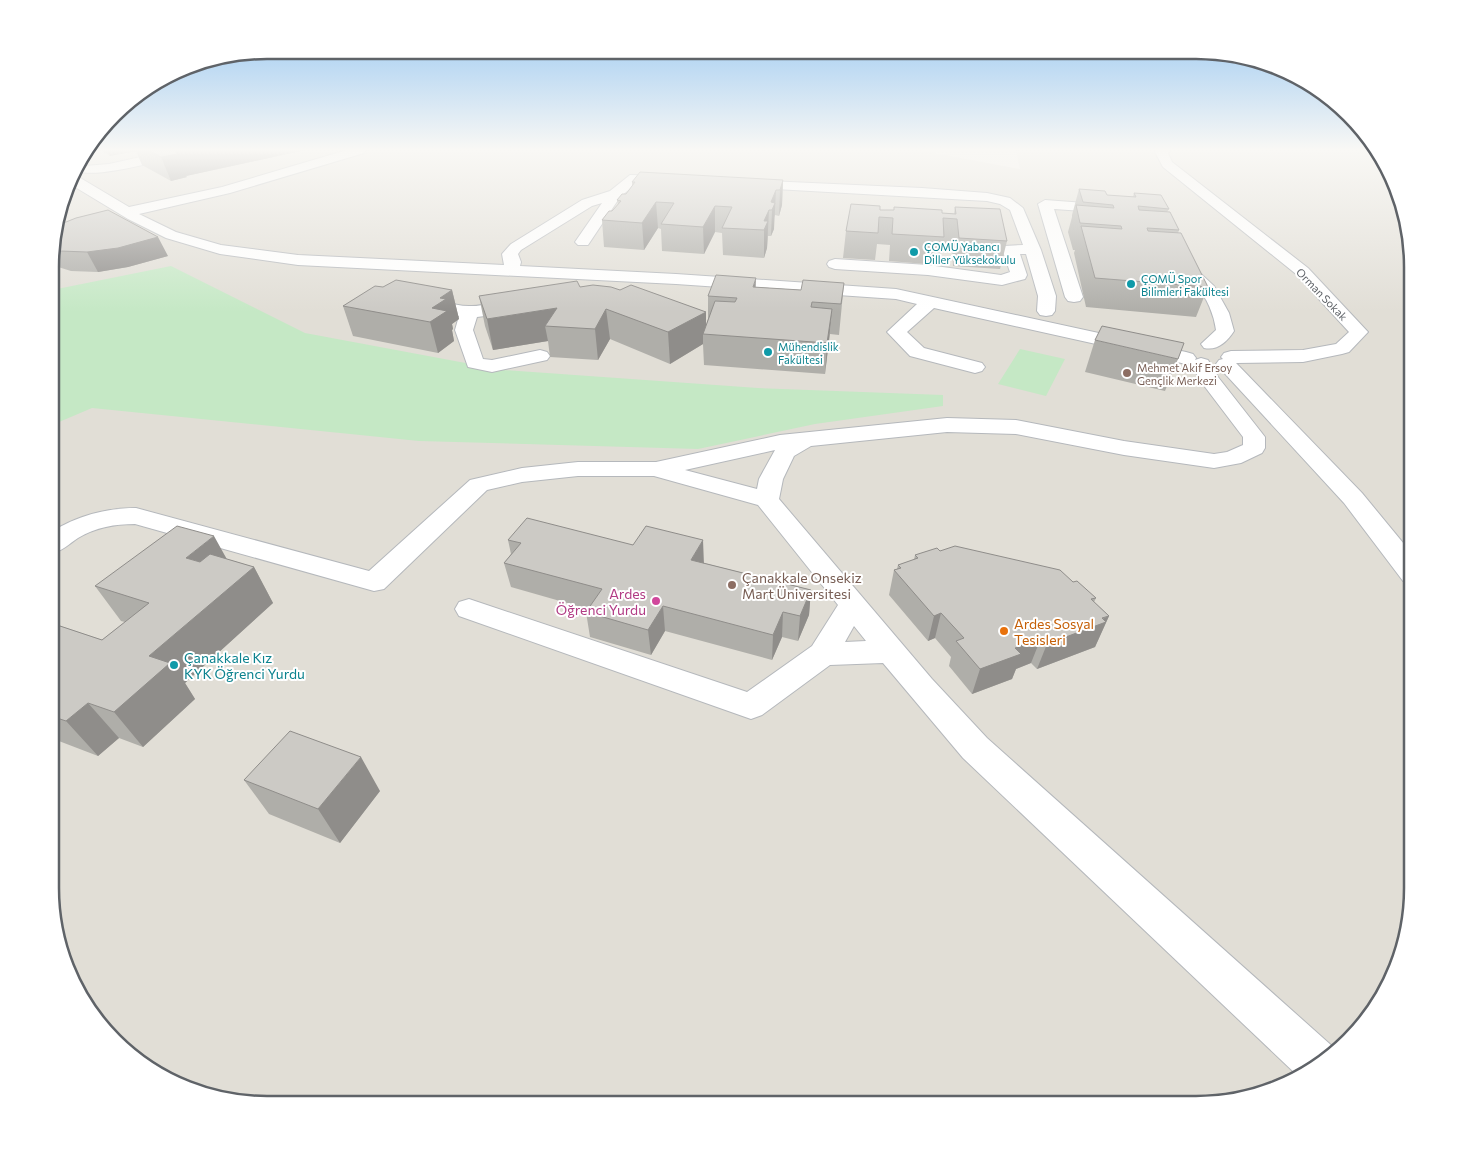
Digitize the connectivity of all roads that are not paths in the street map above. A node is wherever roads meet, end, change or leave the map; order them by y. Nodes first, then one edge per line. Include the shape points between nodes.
1 (132, 204) edge
2 (132, 204) edge
3 (176, 204) edge
4 (181, 204) edge
5 (586, 204) edge
6 (608, 204) edge
7 (947, 204) edge
8 (1010, 204) edge
9 (1216, 204) edge
10 (982, 206) edge
11 (1130, 211) edge
12 (144, 213) junction
13 (1004, 224) edge
14 (1024, 224) junction
15 (1052, 226) junction
16 (526, 241) junction
17 (583, 242) dead end
18 (1033, 250) junction
19 (1175, 254) edge
20 (467, 264) junction
21 (835, 264) dead end
22 (436, 267) junction
23 (512, 267) junction
24 (535, 273) junction
25 (552, 290) edge
26 (528, 294) edge
27 (1074, 297) dead end
28 (925, 307) junction
29 (889, 310) dead end
30 (1046, 311) junction
31 (469, 312) junction
32 (1064, 315) dead end
33 (1092, 321) dead end
34 (1196, 352) junction
35 (540, 356) dead end
36 (1228, 361) junction
37 (975, 367) dead end
38 (809, 438) junction
39 (656, 469) junction
40 (767, 500) junction
41 (59, 539) edge
42 (1404, 563) edge
43 (853, 604) junction
44 (469, 609) dead end
45 (891, 651) junction
46 (822, 654) junction
47 (1314, 1060) edge

1 - 12 street
2 - 12 street
3 - 12 street
4 - 12 street
5 - 16 street
6 - 17 street
7 - 10 street
8 - 14 street
9 - 36 street, Orman Sokak via 1302,271 1359,332 1342,348 1304,356
11 - 15 street via 1044,204
12 - 20 street via 213,237 257,244
12 - 22 street via 171,235 220,249 298,260
13 - 14 street
14 - 15 street
14 - 18 street
15 - 27 street
16 - 20 street
16 - 23 street via 510,254
18 - 21 street via 1010,249 1019,275 1002,280 928,270
18 - 30 street via 1047,296
19 - 34 street via 1184,270 1204,285 1224,318 1226,331
20 - 22 street
20 - 23 street
22 - 31 street via 420,298 432,305
23 - 24 street
23 - 30 street via 736,272 897,282
24 - 25 street via 532,288
24 - 28 street via 887,294
26 - 31 street via 502,308
28 - 29 street
28 - 34 street
28 - 37 street via 896,332 917,352
30 - 32 street
31 - 35 street via 464,330 475,363 492,366
33 - 34 street
34 - 36 street
34 - 38 street via 1208,378 1254,437 1254,448 1243,454 1214,461 1016,427 974,424
36 - 42 street via 1353,498
38 - 39 street via 746,448
38 - 40 street via 785,452 771,478
39 - 40 street
39 - 41 street via 578,469 522,475 479,485 374,582 136,516 113,516 87,523
40 - 43 street
43 - 45 street
43 - 46 street
44 - 46 street via 751,706
45 - 46 street
45 - 47 street via 975,748

